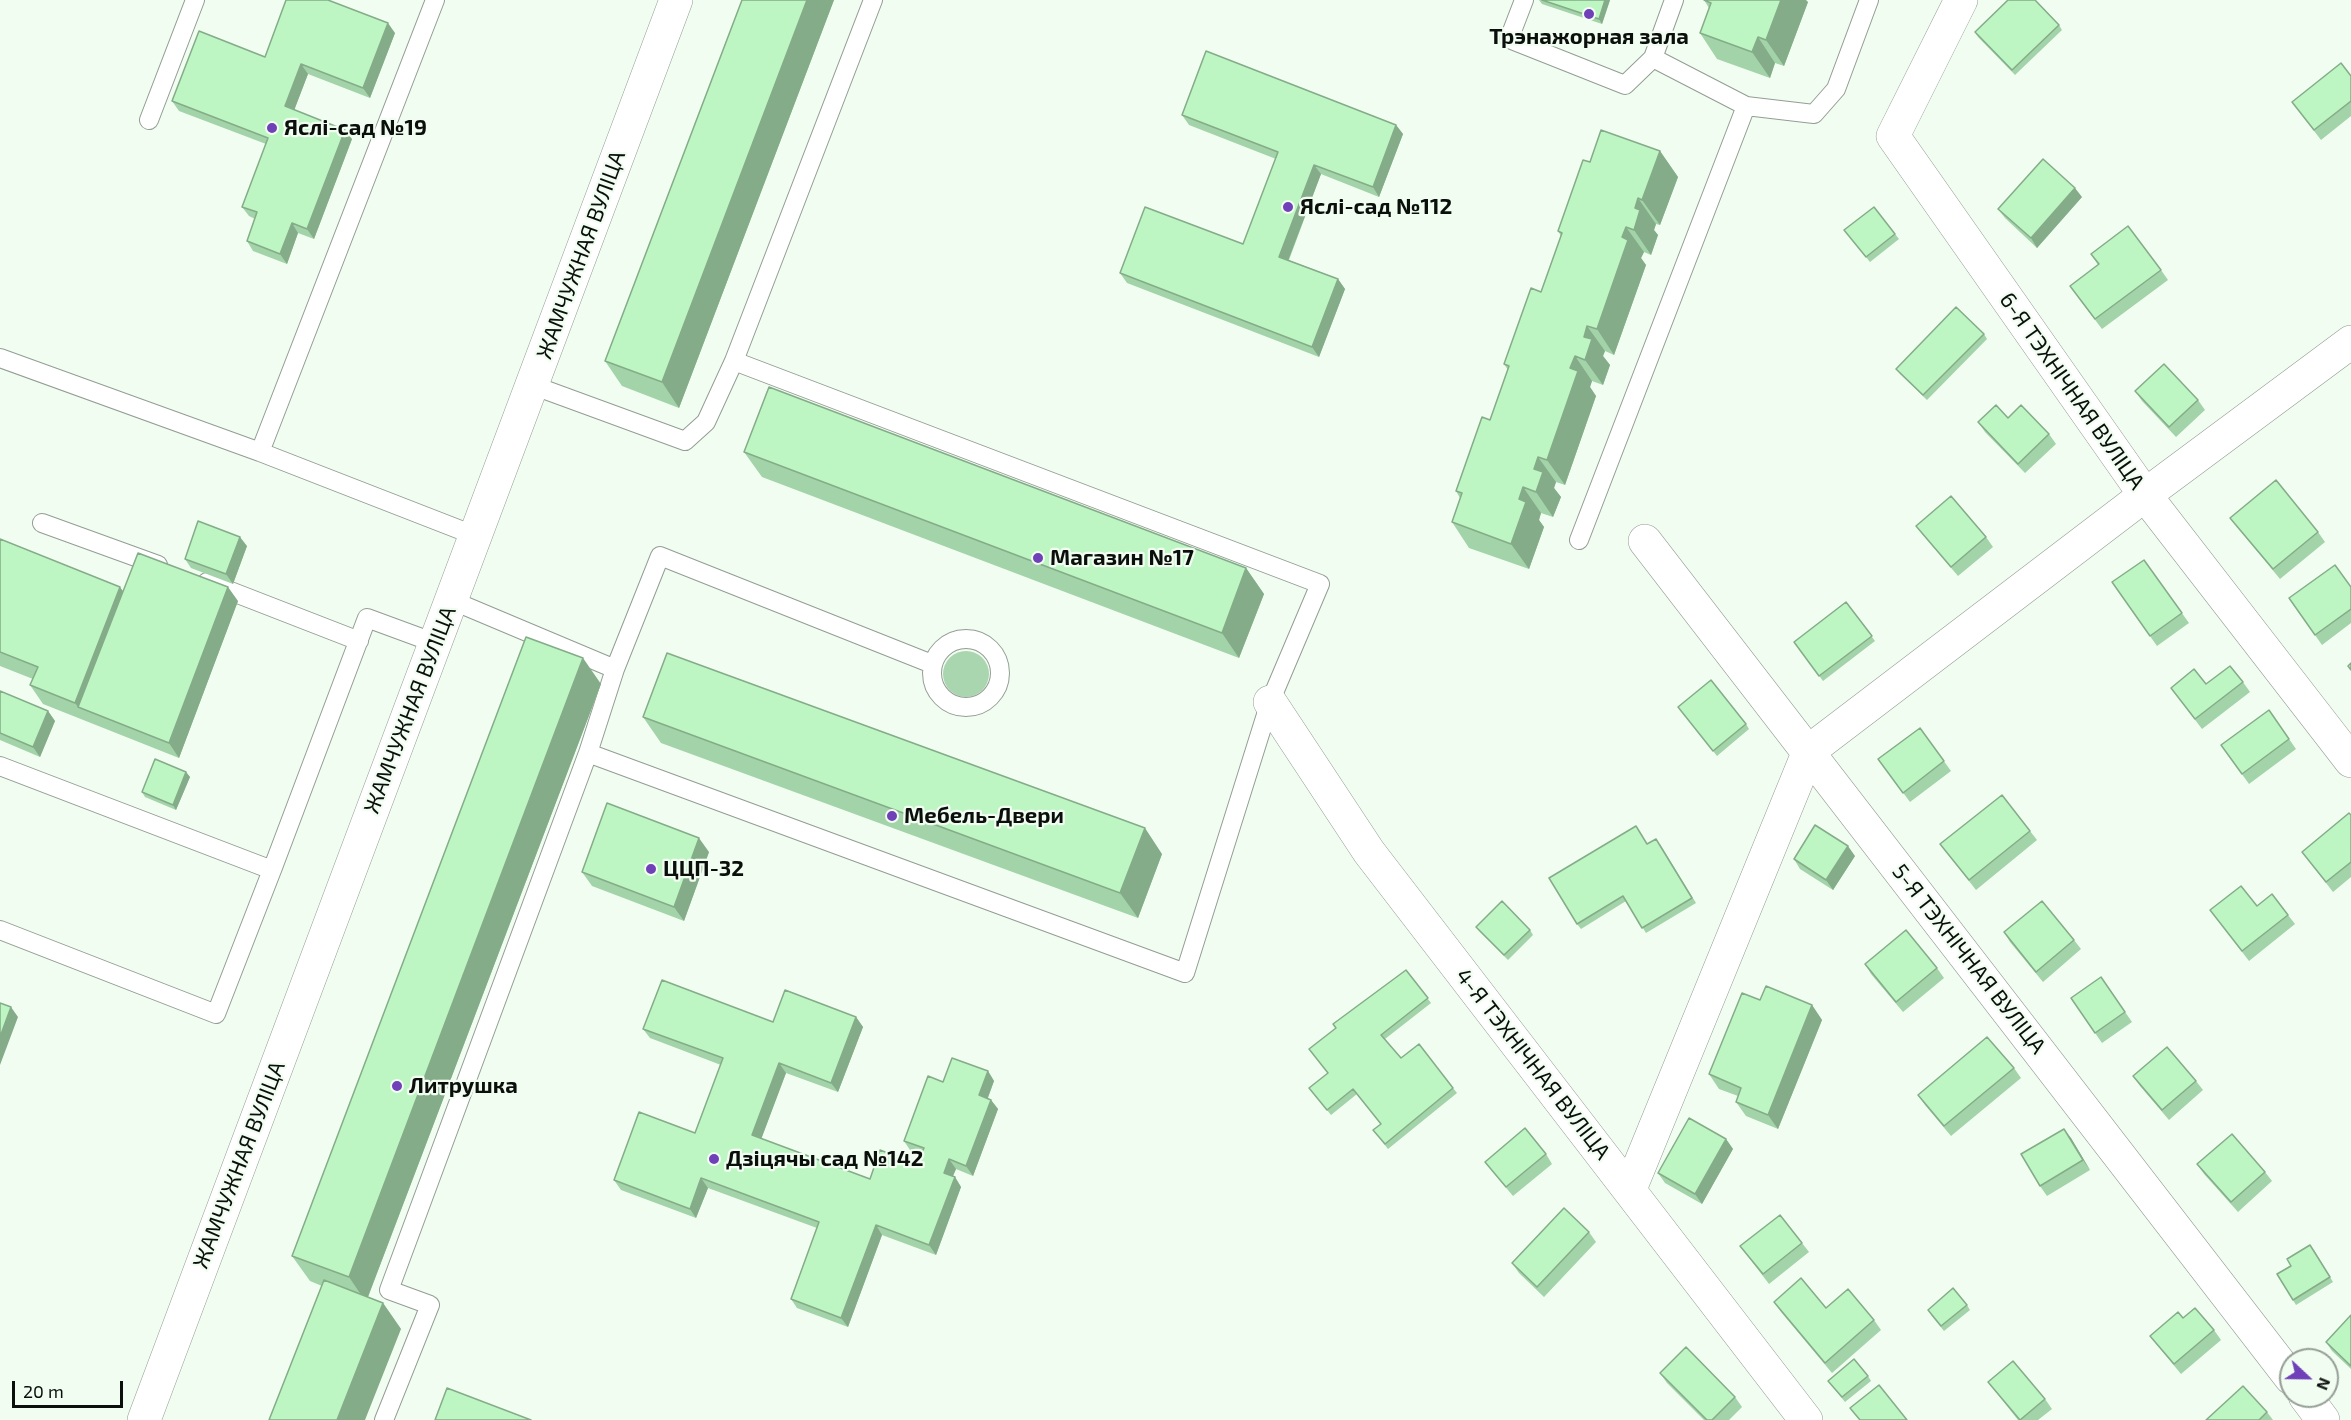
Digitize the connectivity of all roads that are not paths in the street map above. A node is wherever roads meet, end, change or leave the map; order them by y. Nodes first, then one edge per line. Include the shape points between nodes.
1 (195, 0) edge
2 (435, 0) edge
3 (676, 0) edge
4 (873, 0) edge
5 (1524, 0) edge
6 (1674, 0) edge
7 (1869, 0) edge
8 (1961, 0) edge
9 (1653, 58) junction
10 (1746, 106) junction
11 (149, 120) dead end
12 (2351, 342) edge
13 (0, 358) edge
14 (734, 361) junction
15 (532, 385) junction
16 (260, 452) junction
17 (2145, 495) junction
18 (42, 523) dead end
19 (476, 536) junction
20 (1579, 540) dead end
21 (1645, 541) dead end
22 (171, 569) edge
23 (192, 577) edge
24 (451, 600) junction
25 (359, 641) junction
26 (435, 643) junction
27 (932, 664) dead end
28 (615, 669) junction
29 (1270, 702) junction
30 (1809, 751) junction
31 (588, 753) junction
32 (2351, 761) edge
33 (0, 766) edge
34 (272, 870) junction
35 (0, 930) edge
36 (1630, 1189) junction
37 (2279, 1362) edge
38 (2314, 1408) edge
39 (144, 1420) edge
40 (384, 1420) edge
41 (1806, 1420) edge
42 (2323, 1420) edge

1 - 11 lane
2 - 16 lane
3 - 15 street, ЖАМЧУЖНАЯ ВУЛІЦА
4 - 14 lane
5 - 9 lane via 1509,39 1624,85
6 - 9 lane
7 - 10 lane via 1836,89 1814,114
8 - 17 street, 6-Я ТЭХНІЧНАЯ ВУЛІЦА via 1893,136
9 - 10 lane
10 - 20 lane
12 - 17 street
13 - 16 lane
14 - 15 lane via 706,422 685,441
14 - 29 lane via 1320,584
15 - 19 street, ЖАМЧУЖНАЯ ВУЛІЦА
16 - 19 lane
17 - 30 street
17 - 32 street, 6-Я ТЭХНІЧНАЯ ВУЛІЦА
18 - 22 lane
19 - 24 street, ЖАМЧУЖНАЯ ВУЛІЦА
21 - 30 street, 5-Я ТЭХНІЧНАЯ ВУЛІЦА
23 - 25 lane
24 - 26 street, ЖАМЧУЖНАЯ ВУЛІЦА
24 - 28 lane
25 - 26 lane via 368,618
25 - 34 lane
26 - 39 street, ЖАМЧУЖНАЯ ВУЛІЦА
27 - 28 lane via 660,556
28 - 31 lane
29 - 31 lane via 1185,974
29 - 36 street, 4-Я ТЭХНІЧНАЯ ВУЛІЦА via 1369,852
30 - 36 street
30 - 37 street, 5-Я ТЭХНІЧНАЯ ВУЛІЦА
31 - 40 lane via 389,1290 430,1305
33 - 34 lane
34 - 35 lane via 216,1014
36 - 41 street, 4-Я ТЭХНІЧНАЯ ВУЛІЦА
38 - 42 street

